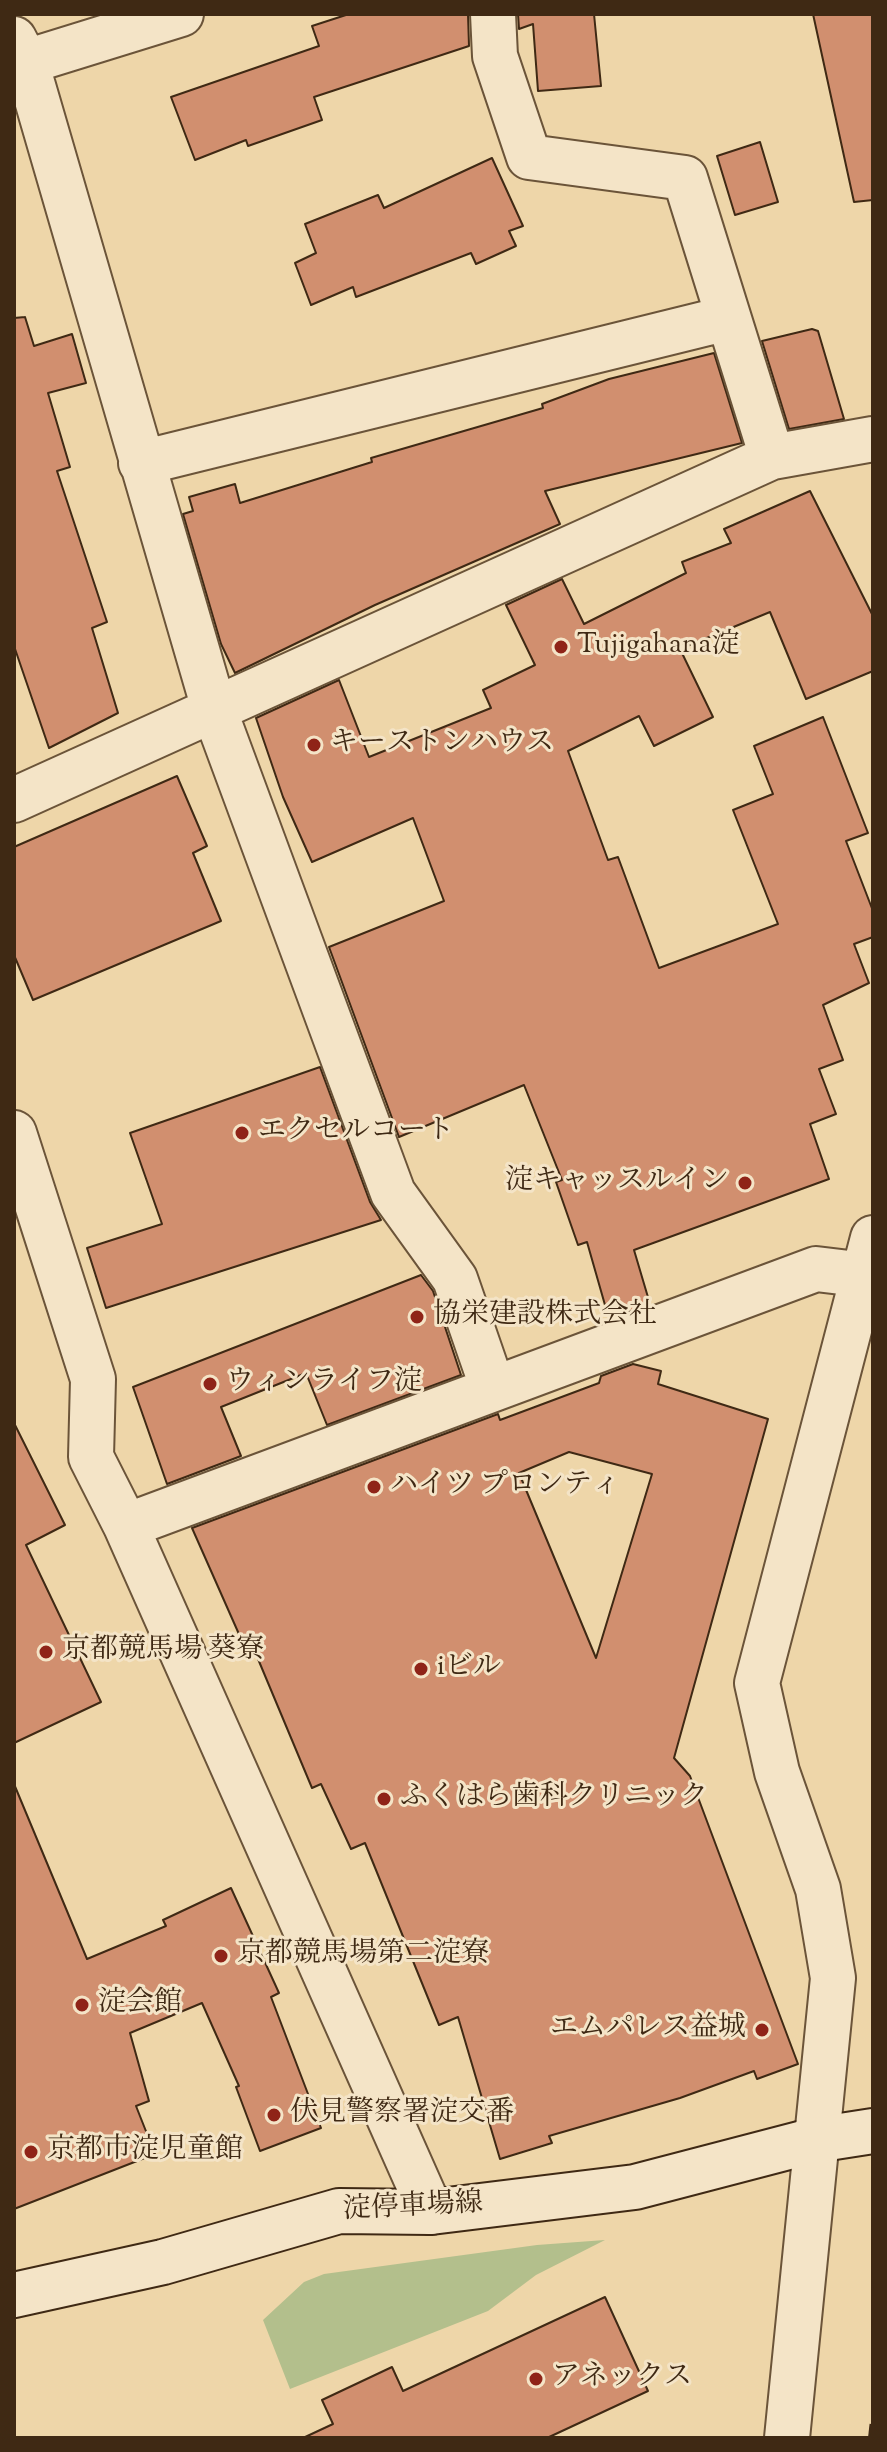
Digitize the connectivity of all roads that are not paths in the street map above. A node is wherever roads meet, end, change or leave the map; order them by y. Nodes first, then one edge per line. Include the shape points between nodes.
1 (181, 14) edge
2 (493, 14) edge
3 (20, 50) edge
4 (728, 318) junction
5 (873, 439) edge
6 (772, 457) junction
7 (141, 463) junction
8 (215, 712) junction
9 (14, 800) edge
10 (14, 1133) edge
11 (870, 1257) edge
12 (493, 1389) junction
13 (126, 1526) junction
14 (873, 2131) edge
15 (815, 2140) junction
16 (431, 2212) junction
17 (14, 2295) edge
18 (787, 2438) edge

1 - 3 street
2 - 4 street via 495,56 529,157 685,178
3 - 7 street
4 - 6 street
4 - 7 street
5 - 6 street
6 - 8 street
7 - 8 street
8 - 9 street
8 - 12 street via 393,1193 455,1279
10 - 13 street via 93,1379 91,1457
11 - 12 street via 816,1269
11 - 15 street via 757,1683 777,1772 818,1889 833,1978
12 - 13 street
13 - 16 street
14 - 15 street, 淀停車場線
15 - 16 street, 淀停車場線 via 635,2187
15 - 18 street
16 - 17 street, 淀停車場線 via 339,2211 163,2262

